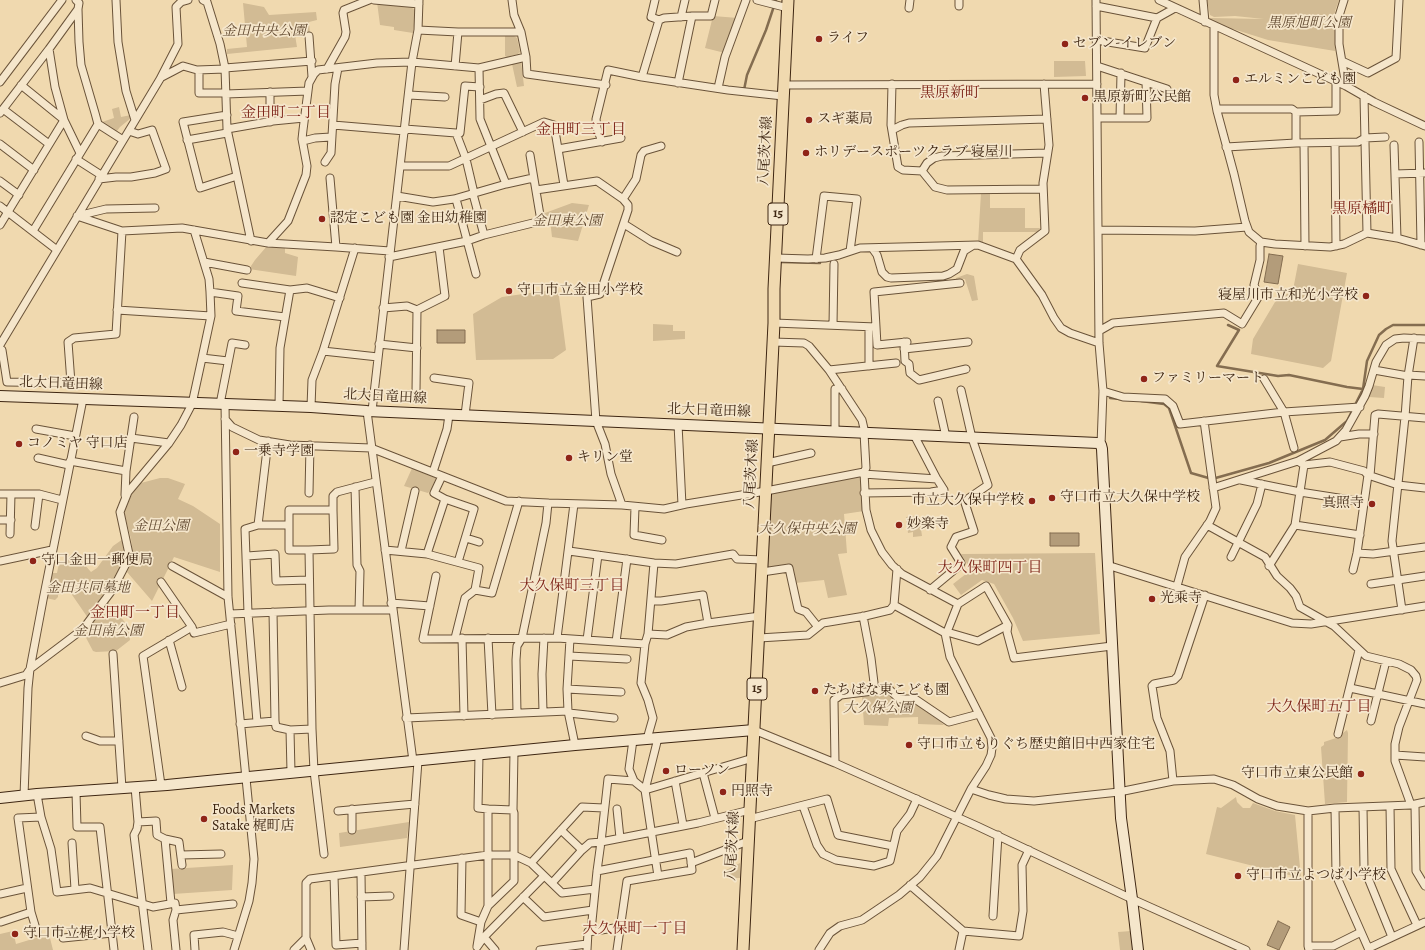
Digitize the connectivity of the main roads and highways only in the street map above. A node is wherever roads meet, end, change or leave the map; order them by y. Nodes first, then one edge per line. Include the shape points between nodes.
1 (788, 4) edge
2 (743, 950) edge

1 - 2 main road, 八尾茨木線 / 15

